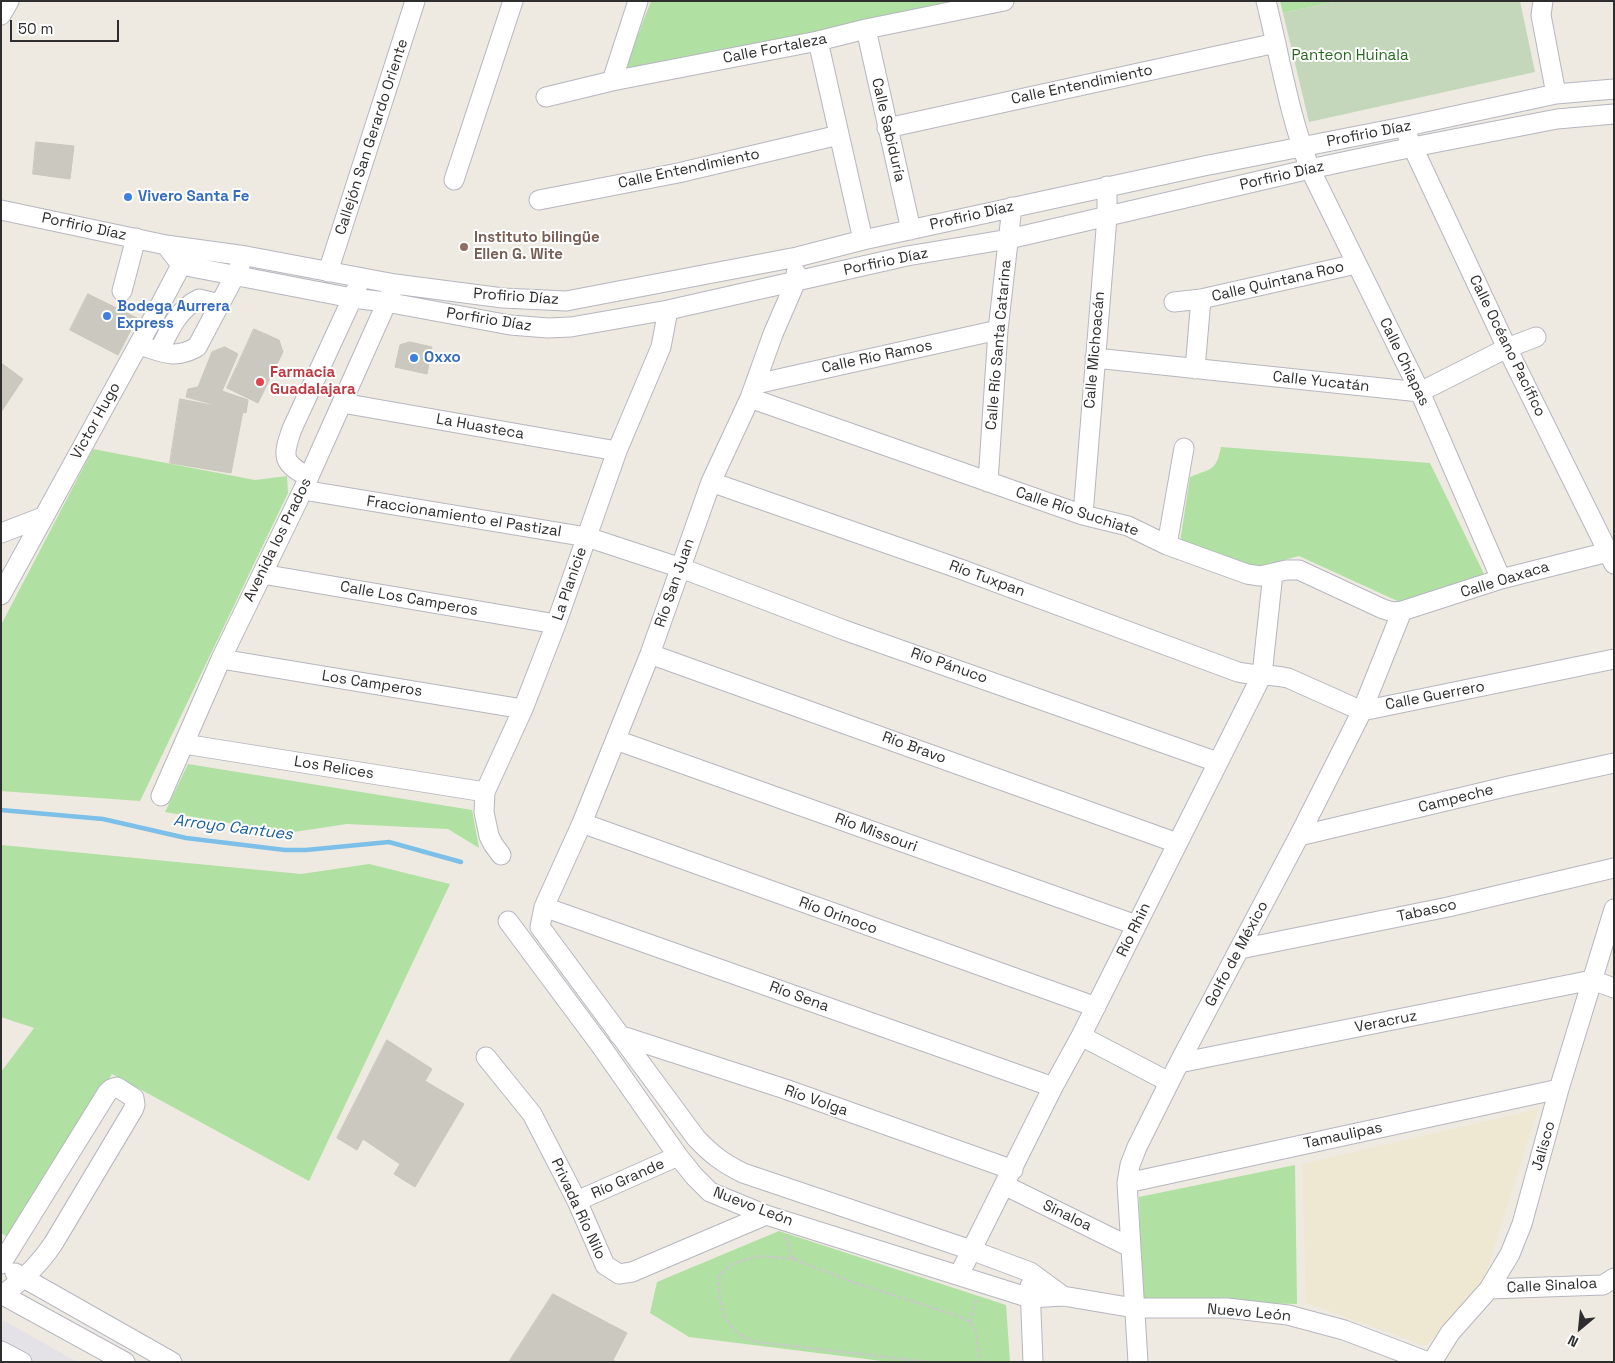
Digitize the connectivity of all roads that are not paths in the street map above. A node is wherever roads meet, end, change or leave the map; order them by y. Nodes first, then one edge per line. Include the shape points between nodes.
1 (415, 1) edge
2 (513, 1) edge
3 (638, 1) edge
4 (1004, 1) edge
5 (1266, 1) edge
6 (1543, 1) edge
7 (866, 29) junction
8 (818, 41) junction
9 (1276, 43) junction
10 (612, 82) junction
11 (1614, 88) edge
12 (1556, 94) junction
13 (546, 97) dead end
14 (1614, 114) edge
15 (1403, 127) junction
16 (887, 128) junction
17 (839, 135) junction
18 (1301, 147) junction
19 (1413, 147) junction
20 (1310, 169) junction
21 (454, 180) dead end
22 (1107, 186) junction
23 (538, 200) dead end
24 (1012, 207) junction
25 (1, 210) edge
26 (1107, 217) junction
27 (911, 230) junction
28 (136, 238) junction
29 (1009, 239) junction
30 (863, 240) junction
31 (166, 245) junction
32 (191, 247) junction
33 (246, 256) junction
34 (797, 257) junction
35 (1356, 264) junction
36 (181, 265) junction
37 (328, 272) junction
38 (235, 275) junction
39 (361, 278) junction
40 (796, 281) junction
41 (395, 284) junction
42 (122, 291) dead end
43 (352, 298) junction
44 (1201, 299) junction
45 (386, 302) junction
46 (1174, 302) dead end
47 (220, 304) junction
48 (668, 310) junction
49 (157, 311) junction
50 (174, 321) junction
51 (998, 330) junction
52 (1536, 337) dead end
53 (139, 345) junction
54 (1508, 348) junction
55 (159, 351) junction
56 (1095, 358) junction
57 (1195, 369) junction
58 (753, 391) junction
59 (1420, 392) junction
60 (342, 404) junction
61 (1184, 448) dead end
62 (618, 451) junction
63 (711, 482) junction
64 (988, 482) junction
65 (306, 484) junction
66 (1083, 515) junction
67 (43, 517) junction
68 (1, 533) edge
69 (587, 537) junction
70 (1166, 545) junction
71 (1611, 558) edge
72 (1, 563) edge
73 (681, 568) junction
74 (1273, 573) junction
75 (262, 574) junction
76 (1501, 579) junction
77 (4, 591) edge
78 (1402, 612) junction
79 (556, 624) junction
80 (650, 654) junction
81 (221, 659) junction
82 (1614, 659) edge
83 (1262, 675) junction
84 (523, 709) junction
85 (1362, 710) junction
86 (616, 740) junction
87 (184, 744) junction
88 (1217, 762) junction
89 (1614, 763) edge
90 (485, 792) junction
91 (161, 796) dead end
92 (582, 823) junction
93 (1299, 836) junction
94 (1177, 843) junction
95 (502, 855) dead end
96 (1614, 868) edge
97 (544, 906) junction
98 (1614, 909) edge
99 (508, 921) dead end
100 (1136, 925) junction
101 (540, 927) junction
102 (524, 944) junction
103 (1240, 949) junction
104 (1592, 980) junction
105 (1614, 988) edge
106 (1096, 1007) junction
107 (619, 1035) junction
108 (1081, 1036) junction
109 (486, 1057) dead end
110 (1180, 1063) junction
111 (1170, 1082) junction
112 (1053, 1087) junction
113 (1560, 1089) junction
114 (678, 1156) junction
115 (64, 1162) junction
116 (1009, 1177) junction
117 (92, 1178) junction
118 (1126, 1183) junction
119 (577, 1201) junction
120 (766, 1215) junction
121 (1130, 1247) junction
122 (972, 1250) junction
123 (1, 1265) edge
124 (1030, 1272) junction
125 (959, 1276) junction
126 (25, 1278) junction
127 (1614, 1278) edge
128 (1489, 1289) junction
129 (2, 1295) edge
130 (1063, 1296) junction
131 (1030, 1298) junction
132 (1134, 1308) junction
133 (1, 1351) edge
134 (22, 1362) edge
135 (125, 1362) edge
136 (172, 1362) edge
137 (1033, 1362) edge
138 (1138, 1362) edge
139 (1428, 1362) edge
140 (1432, 1362) edge

1 - 37 street, Callejón San Gerardo Oriente
2 - 21 street
3 - 10 street
4 - 7 street, Calle Fortaleza
5 - 9 street, Calle Chiapas
6 - 12 street via 1541,14
7 - 8 street, Calle Fortaleza
7 - 16 street, Calle Sabiduría
8 - 10 street, Calle Fortaleza
8 - 17 street
9 - 16 street, Calle Entendimiento
9 - 18 street, Calle Chiapas
10 - 13 street, Calle Fortaleza
11 - 12 street, Profirio Díaz
12 - 15 street, Profirio Díaz
14 - 19 street, Porfirio Díaz via 1557,119
15 - 18 street, Profirio Díaz
15 - 19 street, Calle Océano Pacífico
16 - 27 street, Calle Sabiduría
17 - 23 street, Calle Entendimiento
17 - 30 street
18 - 20 street, Calle Chiapas
18 - 22 street, Profirio Díaz
19 - 20 street, Porfirio Díaz
19 - 54 street, Calle Océano Pacífico
20 - 26 street, Porfirio Díaz
20 - 35 street, Calle Chiapas
22 - 24 street, Profirio Díaz
22 - 26 street, Calle Michoacán
24 - 27 street, Profirio Díaz
24 - 29 street, Calle Río Santa Catarina
25 - 28 street, Porfirio Díaz
26 - 29 street, Porfirio Díaz
26 - 56 street, Calle Michoacán
27 - 30 street, Profirio Díaz
28 - 31 street, Porfirio Díaz
28 - 42 street
29 - 40 street, Porfirio Díaz via 907,256
29 - 51 street, Calle Río Santa Catarina
30 - 34 street, Profirio Díaz
31 - 32 street, Porfirio Díaz
31 - 36 street
32 - 33 street, Porfirio Díaz
32 - 36 street, Victor Hugo
33 - 37 street, Porfirio Díaz
33 - 38 street
34 - 40 street, Río San Juan
34 - 41 street, Profirio Díaz via 566,300 503,298
35 - 44 street, Calle Quintana Roo
35 - 59 street, Calle Chiapas
36 - 38 street, Porfirio Díaz
36 - 49 street, Victor Hugo
37 - 39 street, Profirio Díaz
38 - 43 street, Porfirio Díaz
38 - 47 street
39 - 41 street, Profirio Díaz
39 - 43 street
40 - 48 street, Porfirio Díaz
40 - 58 street, Río San Juan
41 - 45 street, Avenida los Prados
43 - 45 street, Porfirio Díaz
43 - 65 street via 286,446 286,459
44 - 46 street, Calle Quintana Roo
44 - 57 street, Calle Quintana Roo
45 - 48 street, Porfirio Díaz via 510,325 548,328
45 - 60 street, Avenida los Prados
47 - 50 street via 199,299 190,303
47 - 55 street via 197,347 186,354
48 - 62 street, La Planicie via 661,347
49 - 50 street
49 - 53 street, Victor Hugo
50 - 55 street
51 - 58 street, Calle Río Ramos
51 - 64 street, Calle Río Santa Catarina
52 - 54 street
53 - 55 street
53 - 67 street, Victor Hugo
54 - 59 street
54 - 71 street, Calle Océano Pacífico
56 - 57 street, Calle Yucatán
56 - 66 street, Calle Michoacán
57 - 59 street, Calle Yucatán
58 - 63 street, Río San Juan
58 - 64 street, Calle Río Suchiate
59 - 76 street, Calle Chiapas
60 - 62 street, La Huasteca
60 - 65 street, Avenida los Prados
61 - 70 street
62 - 69 street, La Planicie
63 - 73 street, Río San Juan
63 - 83 street, Río Tuxpan via 963,570 1238,672
64 - 66 street, Calle Río Suchiate
65 - 69 street, Fraccionamiento el Pastizal
65 - 75 street, Avenida los Prados
66 - 70 street, Calle Río Suchiate via 1128,526
67 - 68 street
67 - 77 street, Victor Hugo
69 - 73 street, Fraccionamiento el Pastizal
69 - 79 street, La Planicie
70 - 74 street, Calle Río Suchiate via 1247,574
71 - 76 street, Calle Oaxaca
72 - 77 street
73 - 80 street, Río San Juan
73 - 88 street, Río Pánuco via 844,630
74 - 78 street, Calle Río Suchiate via 1298,570 1383,609
74 - 83 street, Río Rhin
75 - 79 street, Calle Los Camperos
75 - 81 street, Avenida los Prados
76 - 78 street, Calle Oaxaca
78 - 85 street, Golfo de México
79 - 84 street, La Planicie
80 - 86 street, Río San Juan
80 - 94 street, Río Bravo
81 - 84 street, Los Camperos
81 - 87 street, Avenida los Prados
82 - 85 street, Calle Guerrero
83 - 85 street via 1288,678
83 - 88 street, Río Rhin
84 - 90 street, La Planicie
85 - 93 street, Golfo de México
86 - 92 street, Río San Juan
86 - 100 street, Río Missouri
87 - 90 street, Los Relices
87 - 91 street, Avenida los Prados
88 - 94 street, Río Rhin
89 - 93 street, Campeche
90 - 95 street, La Planicie via 484,812 489,836
92 - 97 street, Río San Juan
92 - 106 street, Río Orinoco
93 - 103 street, Golfo de México
94 - 100 street, Río Rhin
96 - 103 street, Tabasco via 1448,907
97 - 101 street
97 - 112 street, Río Sena
98 - 104 street, Jalisco
99 - 102 street, Nuevo León
100 - 106 street, Río Rhin
101 - 102 street
101 - 107 street, Nuevo León
102 - 114 street, Nuevo León
103 - 110 street, Golfo de México
104 - 105 street
104 - 110 street, Veracruz
104 - 113 street, Jalisco
106 - 108 street, Río Rhin
107 - 116 street, Río Volga via 785,1089
107 - 122 street, Nuevo León via 696,1138 723,1164
108 - 111 street
108 - 112 street, Río Rhin
109 - 119 street, Privada Río Nilo via 532,1114
110 - 111 street, Golfo de México
111 - 118 street, Golfo de México via 1137,1147
112 - 116 street, Río Rhin
113 - 118 street, Tamaulipas
113 - 128 street, Jalisco via 1522,1224 1510,1254
114 - 119 street, Río Grande
114 - 120 street, Nuevo León via 710,1192
115 - 117 street
115 - 117 street via 107,1094 117,1087 134,1098 135,1105
115 - 123 street
116 - 121 street, Sinaloa
116 - 122 street, Río Rhin
117 - 126 street via 43,1260
118 - 121 street, Golfo de México
119 - 120 street, Privada Río Nilo via 605,1265 619,1274 632,1272
120 - 125 street, Nuevo León
121 - 132 street, Golfo de México
122 - 124 street, Nuevo León
122 - 125 street, Río Rhin
123 - 126 street
124 - 130 street, Nuevo León
124 - 131 street
125 - 131 street, Nuevo León
126 - 129 street
126 - 136 street
127 - 128 street, Calle Sinaloa via 1603,1285
128 - 140 street, Jalisco via 1450,1333
129 - 135 street
130 - 131 street, Nuevo León
130 - 132 street, Nuevo León
131 - 137 street
132 - 138 street, Golfo de México
132 - 139 street, Nuevo León via 1227,1308 1288,1315 1344,1330
133 - 134 street

